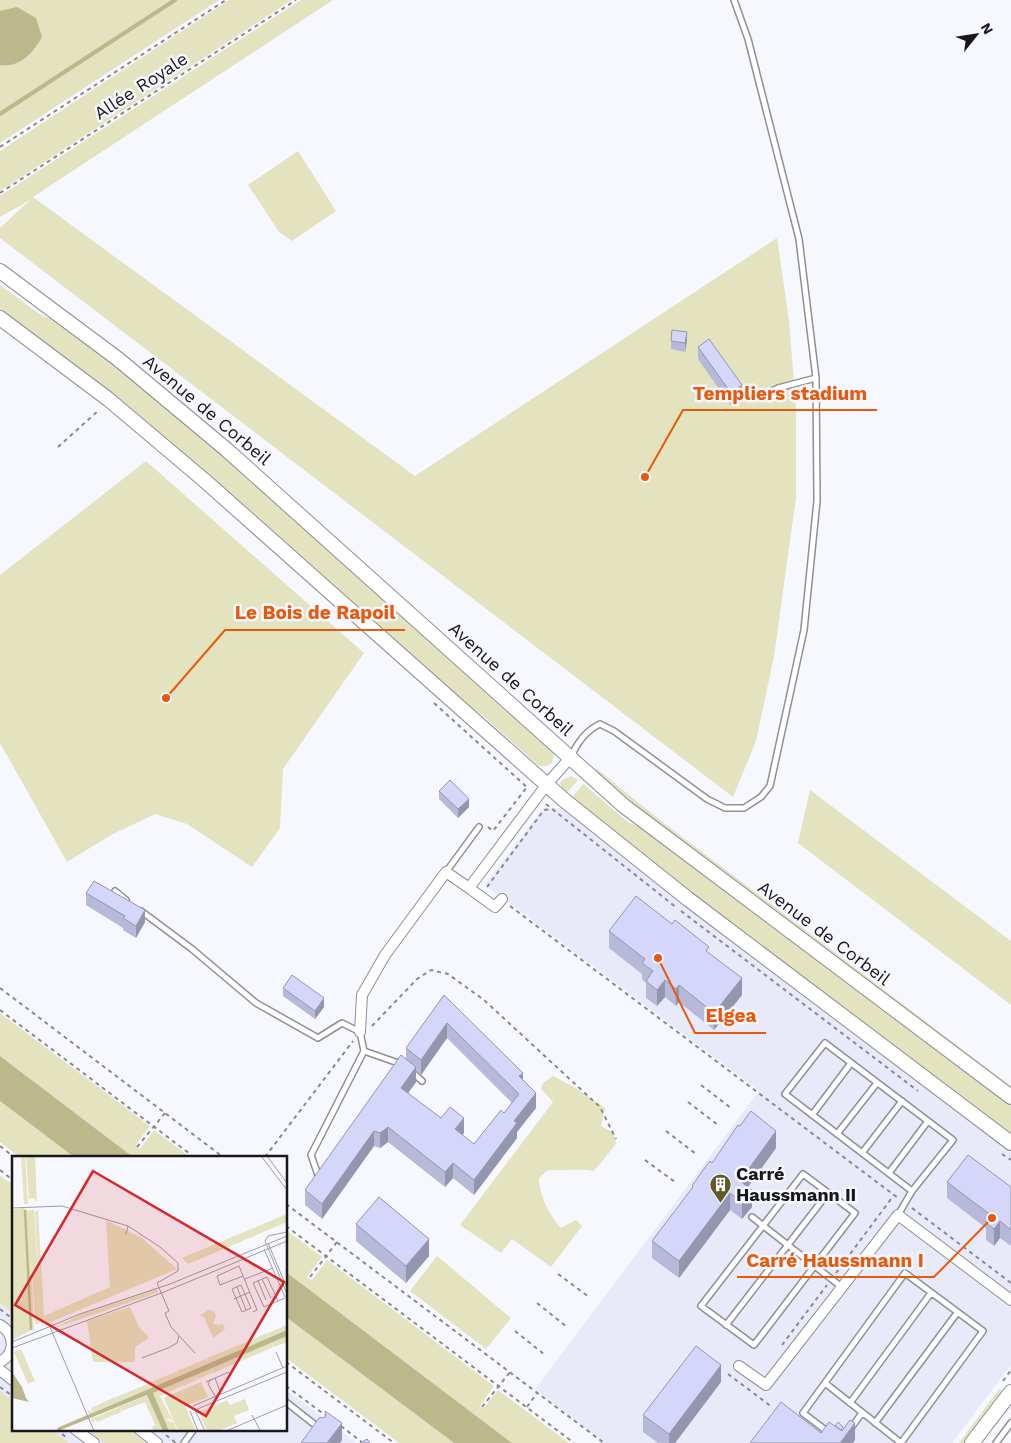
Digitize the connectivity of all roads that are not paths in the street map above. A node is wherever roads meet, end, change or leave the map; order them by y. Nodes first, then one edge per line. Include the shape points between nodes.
1 (734, 0) edge
2 (0, 271) edge
3 (0, 318) edge
4 (816, 378) junction
5 (763, 395) dead end
6 (570, 758) junction
7 (547, 784) junction
8 (479, 827) road end
9 (446, 872) junction
10 (472, 883) junction
11 (115, 892) edge
12 (502, 899) road end
13 (130, 903) edge
14 (138, 909) edge
15 (360, 1032) junction
16 (364, 1051) junction
17 (851, 1063) junction
18 (422, 1081) dead end
19 (877, 1083) junction
20 (1011, 1097) edge
21 (902, 1101) junction
22 (812, 1115) junction
23 (928, 1121) junction
24 (837, 1134) junction
25 (1011, 1143) edge
26 (862, 1153) junction
27 (889, 1173) junction
28 (318, 1175) edge
29 (912, 1190) junction
30 (828, 1193) junction
31 (898, 1215) junction
32 (752, 1217) dead end
33 (762, 1225) junction
34 (789, 1246) junction
35 (815, 1266) junction
36 (844, 1288) junction
37 (931, 1293) junction
38 (1011, 1300) edge
39 (958, 1313) junction
40 (0, 1325) edge
41 (726, 1325) junction
42 (12, 1335) edge
43 (0, 1362) edge
44 (738, 1366) dead end
45 (0, 1370) edge
46 (12, 1379) edge
47 (825, 1383) junction
48 (1011, 1392) edge
49 (850, 1403) junction
50 (288, 1404) edge
51 (862, 1413) junction
52 (875, 1423) junction
53 (1011, 1423) edge
54 (76, 1430) edge
55 (140, 1430) edge
56 (193, 1430) edge
57 (322, 1431) edge
58 (846, 1435) edge
59 (833, 1436) edge
60 (94, 1443) edge
61 (157, 1443) edge
62 (184, 1443) edge
63 (901, 1443) edge
64 (972, 1443) edge
65 (996, 1443) edge

1 - 4 lane via 748,39 799,239
2 - 6 main road, Avenue de Corbeil via 118,359 220,444
3 - 7 main road via 108,399 204,480
4 - 5 lane
4 - 6 lane via 817,501 804,630 770,786 761,797 744,808 725,808 707,799 600,724 576,744
6 - 7 street
6 - 20 main road, Avenue de Corbeil via 624,806
7 - 10 street
7 - 25 main road via 688,899
8 - 9 lane
9 - 10 street
9 - 15 street via 385,956 362,995
10 - 12 street via 495,907
11 - 13 lane
14 - 15 lane via 256,1003 318,1038 342,1023
15 - 16 lane
16 - 18 lane via 397,1061
16 - 28 lane via 311,1155
17 - 19 lane
17 - 22 lane
17 - 22 lane via 825,1043 785,1094
19 - 21 lane
19 - 24 lane
21 - 23 lane
21 - 26 lane
22 - 24 lane
23 - 27 lane
23 - 29 lane via 953,1140
24 - 26 lane
26 - 27 lane
27 - 29 lane
29 - 31 lane
30 - 33 lane via 803,1174
30 - 34 lane
30 - 35 lane via 855,1213
31 - 36 street
31 - 38 street
32 - 33 lane
33 - 34 lane
33 - 41 lane via 701,1306
34 - 35 lane
34 - 41 lane
35 - 36 lane
35 - 41 lane via 754,1345
36 - 44 street via 766,1385
37 - 39 lane
37 - 47 lane via 905,1273
37 - 49 lane
39 - 52 lane
39 - 63 lane via 983,1331
40 - 42 street
42 - 43 street via 11,1350
45 - 46 street
47 - 49 lane
47 - 59 lane via 803,1414
48 - 64 main road
49 - 51 lane
50 - 57 lane
51 - 52 lane
51 - 58 lane
52 - 63 lane
53 - 65 lane
54 - 60 street
55 - 61 street
56 - 62 lane

